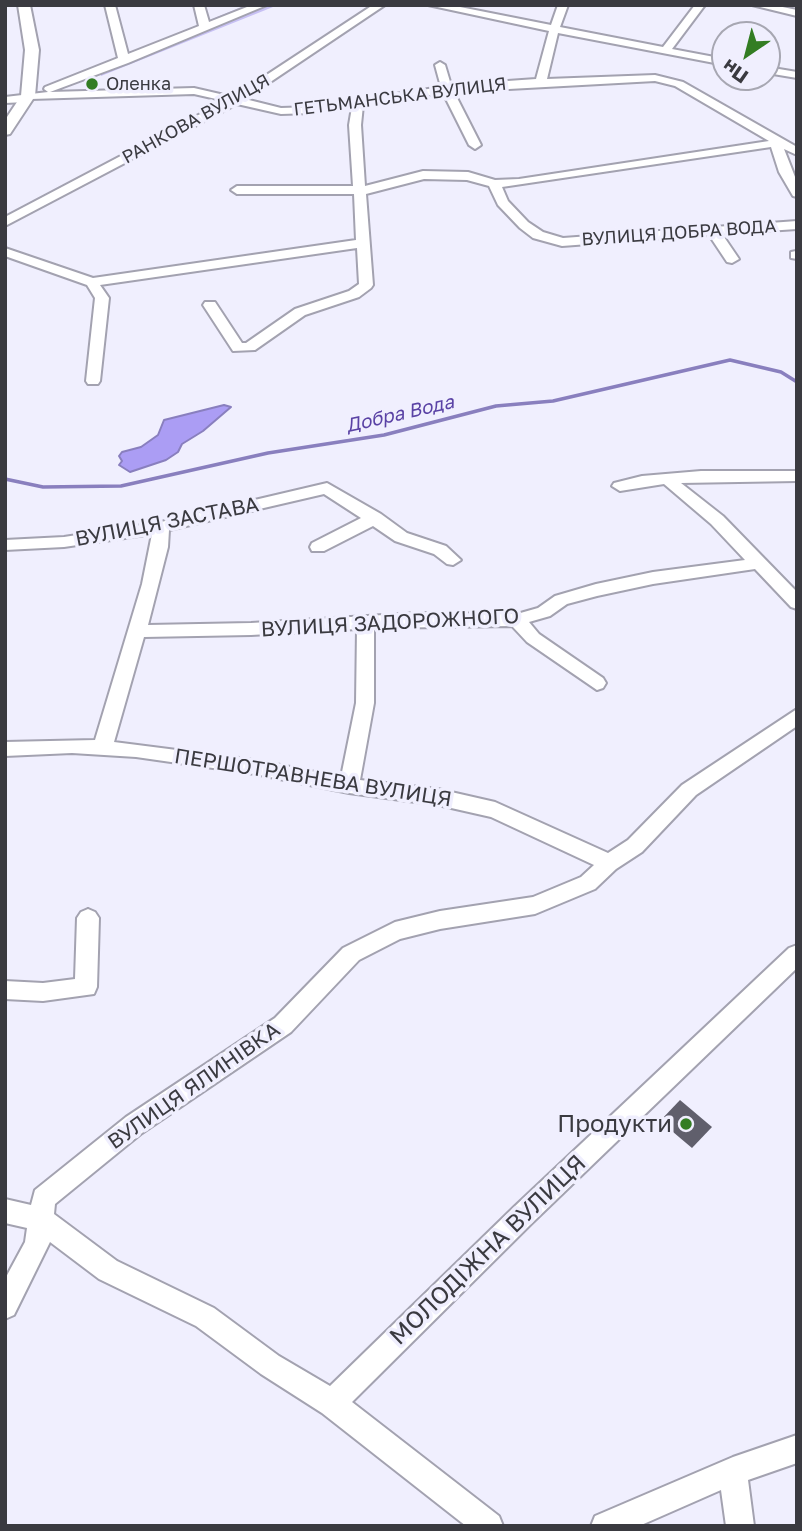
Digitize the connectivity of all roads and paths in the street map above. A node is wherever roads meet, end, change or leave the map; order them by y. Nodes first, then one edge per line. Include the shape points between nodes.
1 (24, 5) edge
2 (110, 5) edge
3 (199, 5) edge
4 (262, 5) edge
5 (380, 5) edge
6 (433, 5) edge
7 (563, 5) edge
8 (700, 5) edge
9 (757, 5) edge
10 (797, 13) edge
11 (205, 28) junction
12 (554, 29) junction
13 (665, 51) junction
14 (711, 59) edge
15 (124, 61) junction
16 (440, 65) dead end
17 (541, 82) junction
18 (447, 89) junction
19 (27, 97) junction
20 (5, 100) edge
21 (236, 100) junction
22 (358, 103) junction
23 (5, 131) edge
24 (776, 143) junction
25 (475, 145) dead end
26 (797, 152) edge
27 (494, 184) junction
28 (237, 190) dead end
29 (358, 190) junction
30 (797, 192) edge
31 (5, 222) edge
32 (797, 225) edge
33 (713, 231) junction
34 (362, 243) junction
35 (5, 252) edge
36 (732, 259) dead end
37 (92, 282) junction
38 (210, 305) dead end
39 (93, 381) dead end
40 (797, 476) edge
41 (666, 478) junction
42 (620, 486) dead end
43 (375, 519) junction
44 (161, 527) junction
45 (5, 545) edge
46 (318, 547) dead end
47 (453, 560) dead end
48 (760, 563) junction
49 (797, 603) edge
50 (517, 620) junction
51 (365, 621) junction
52 (138, 631) junction
53 (597, 683) dead end
54 (797, 716) edge
55 (103, 746) junction
56 (5, 749) edge
57 (349, 786) junction
58 (609, 863) junction
59 (89, 918) dead end
60 (797, 954) edge
61 (5, 990) edge
62 (5, 1211) edge
63 (41, 1220) junction
64 (5, 1306) edge
65 (332, 1403) junction
66 (797, 1449) edge
67 (733, 1471) junction
68 (489, 1526) edge
69 (605, 1526) edge
70 (740, 1526) edge

1 - 19 main road via 32,50
2 - 15 street
3 - 11 street
4 - 11 street
5 - 21 street, РАНКОВА ВУЛИЦЯ
6 - 12 street
7 - 12 street
8 - 13 street
9 - 10 street
11 - 15 street
12 - 13 street
12 - 17 street
13 - 14 street
15 - 19 street
16 - 18 street
17 - 18 street, ГЕТЬМАНСЬКА ВУЛИЦЯ
17 - 24 street, ГЕТЬМАНСЬКА ВУЛИЦЯ via 667,81
18 - 22 street, ГЕТЬМАНСЬКА ВУЛИЦЯ
18 - 25 street
19 - 20 street, ГЕТЬМАНСЬКА ВУЛИЦЯ
19 - 21 street, ГЕТЬМАНСЬКА ВУЛИЦЯ via 194,91
19 - 23 main road
21 - 22 street, ГЕТЬМАНСЬКА ВУЛИЦЯ via 281,111
21 - 31 street, РАНКОВА ВУЛИЦЯ
22 - 29 street
24 - 26 street, ГЕТЬМАНСЬКА ВУЛИЦЯ
24 - 27 street
24 - 30 street
27 - 29 street via 468,176 423,175
27 - 33 street, ВУЛИЦЯ ДОБРА ВОДА via 502,202 524,225 562,242
28 - 29 street
29 - 34 street
32 - 33 street, ВУЛИЦЯ ДОБРА ВОДА
33 - 36 street
34 - 37 street
34 - 38 street via 367,279 362,290 300,312 250,347 238,348
35 - 37 street
37 - 39 street via 102,298
40 - 41 street
41 - 42 street
41 - 48 street
43 - 44 street, ВУЛИЦЯ ЗАСТАВА via 327,488
43 - 46 street
43 - 47 street via 401,537 440,550
44 - 45 street, ВУЛИЦЯ ЗАСТАВА via 64,542
44 - 52 street
48 - 49 street
48 - 50 street, ВУЛИЦЯ ЗАДОРОЖНОГО via 596,590
50 - 51 street, ВУЛИЦЯ ЗАДОРОЖНОГО
50 - 53 street via 541,644
51 - 52 street, ВУЛИЦЯ ЗАДОРОЖНОГО
51 - 57 street via 365,703
52 - 55 street
54 - 58 street, ВУЛИЦЯ ЯЛИНІВКА via 689,790 635,846
55 - 56 street, ПЕРШОТРАВНЕВА ВУЛИЦЯ
55 - 57 street, ПЕРШОТРАВНЕВА ВУЛИЦЯ via 255,767
57 - 58 street, ПЕРШОТРАВНЕВА ВУЛИЦЯ via 438,797 495,810
58 - 63 street, ВУЛИЦЯ ЯЛИНІВКА via 588,883 535,905 440,920 395,932 351,954 283,1025 134,1125 44,1198
59 - 61 street via 86,987
60 - 65 street, МОЛОДІЖНА ВУЛИЦЯ
62 - 63 street
63 - 64 street, ВУЛИЦЯ ЯЛИНІВКА via 37,1244
63 - 65 street via 108,1269 205,1317 271,1366
65 - 68 street
66 - 67 street
67 - 69 street
67 - 70 street

